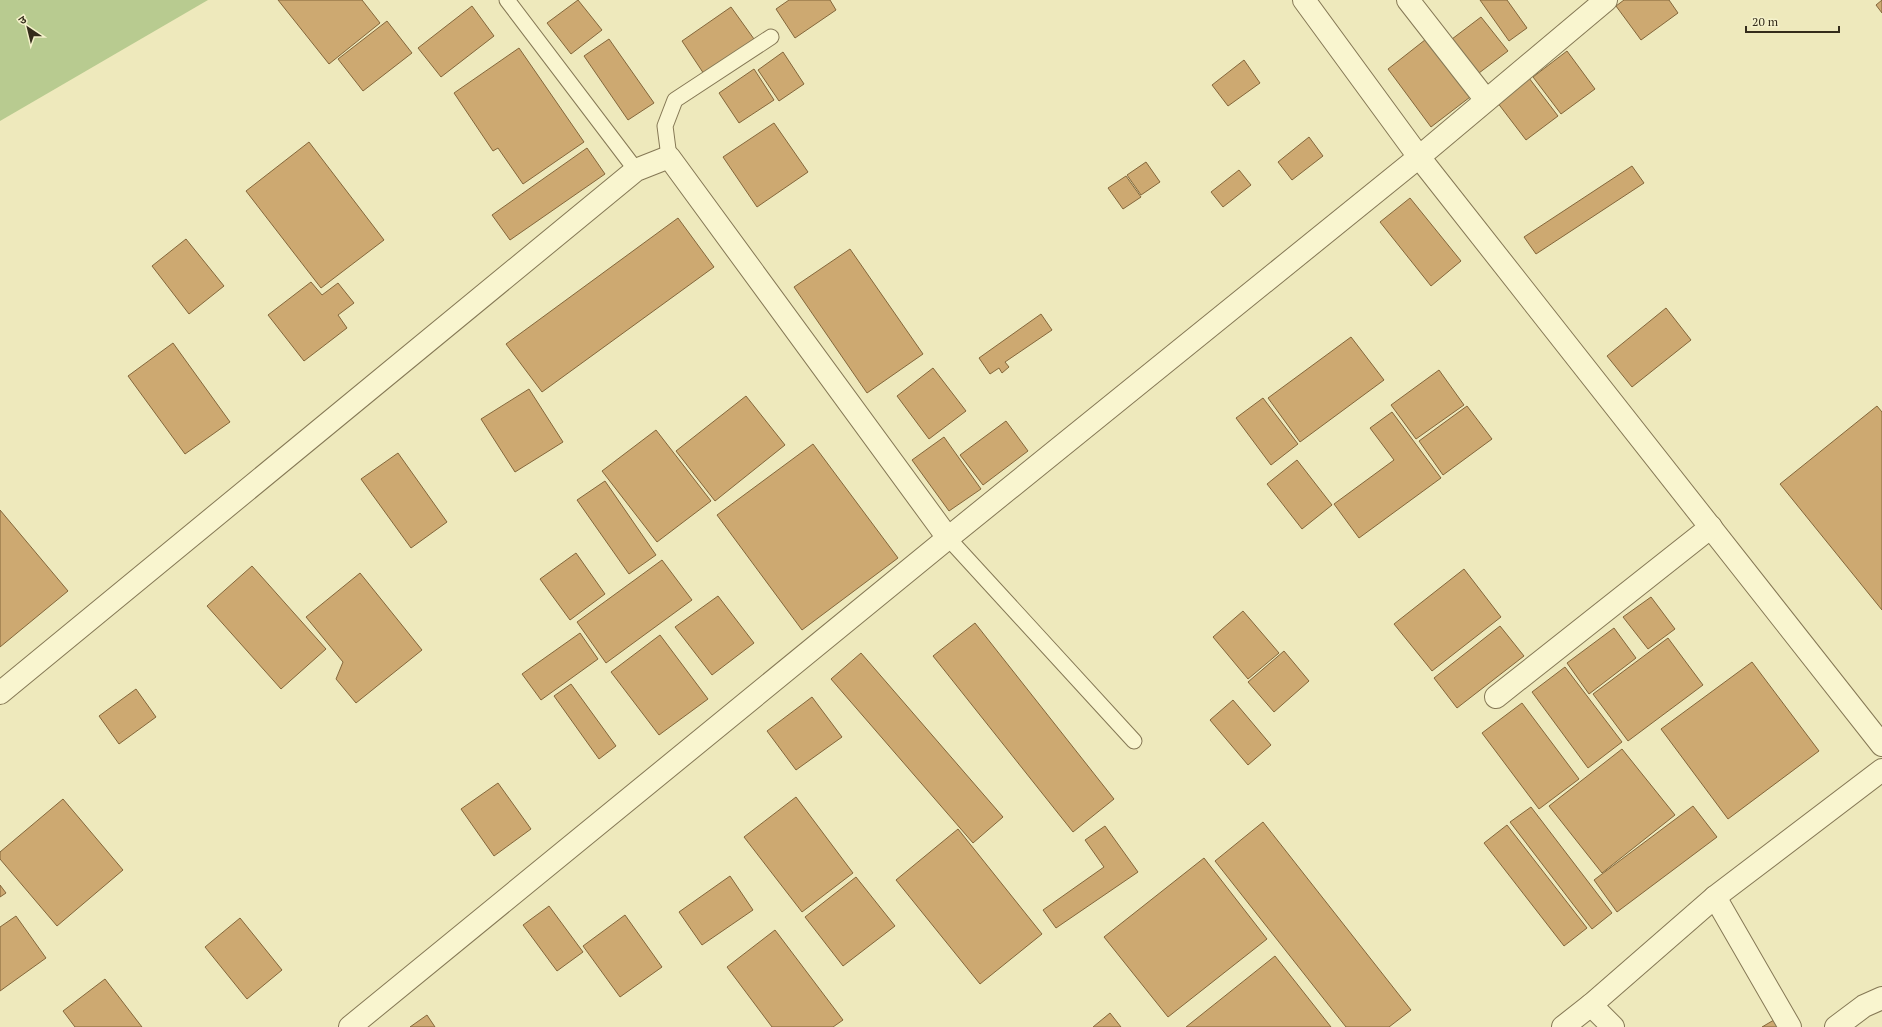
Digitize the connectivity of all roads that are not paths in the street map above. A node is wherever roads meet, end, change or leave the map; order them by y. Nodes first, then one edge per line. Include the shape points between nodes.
1 (507, 0) edge
2 (1304, 0) edge
3 (1408, 0) edge
4 (1606, 0) edge
5 (771, 38) dead end
6 (1486, 100) junction
7 (669, 157) junction
8 (1419, 157) junction
9 (636, 170) junction
10 (1711, 527) junction
11 (948, 538) junction
12 (0, 693) edge
13 (1496, 697) dead end
14 (1134, 741) dead end
15 (1882, 745) edge
16 (1880, 777) edge
17 (1715, 897) junction
18 (1882, 998) edge
19 (1591, 1005) junction
20 (350, 1027) edge
21 (1563, 1027) edge
22 (1613, 1027) edge
23 (1790, 1027) edge
24 (1836, 1027) edge

1 - 9 lane
2 - 8 street
3 - 6 street
4 - 6 street
5 - 7 lane via 675,100 664,126
6 - 8 street
7 - 9 street
7 - 11 street
8 - 10 street
8 - 11 street
9 - 12 street
10 - 13 street
10 - 15 street
11 - 14 lane
11 - 20 street
16 - 17 street
17 - 19 street
17 - 23 street
18 - 24 street via 1864,1006
19 - 21 street
19 - 22 street

